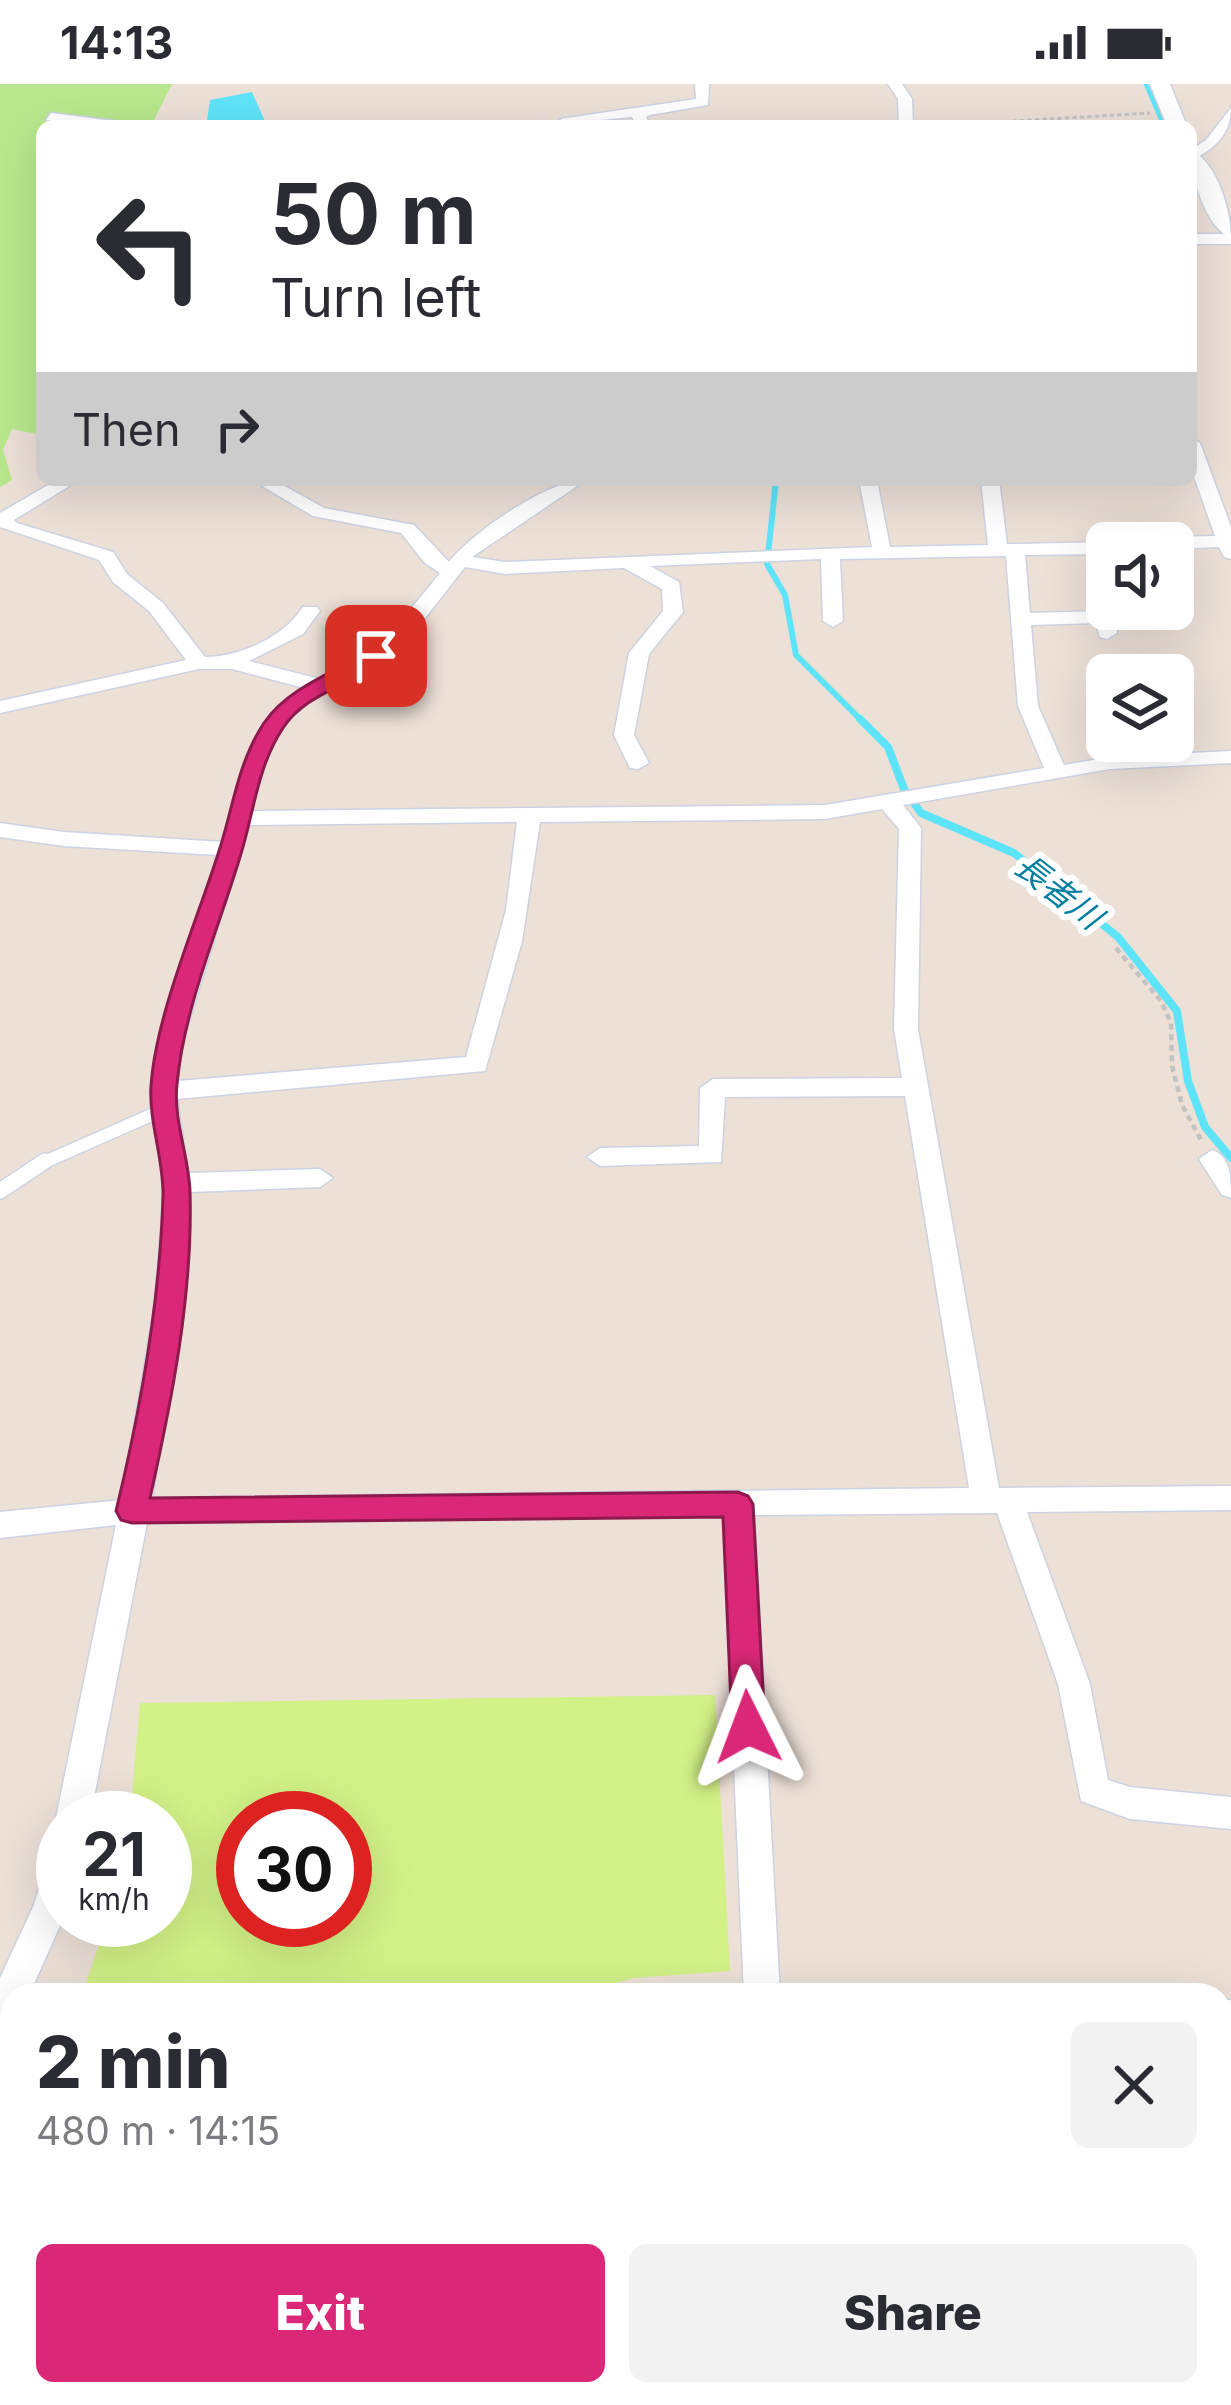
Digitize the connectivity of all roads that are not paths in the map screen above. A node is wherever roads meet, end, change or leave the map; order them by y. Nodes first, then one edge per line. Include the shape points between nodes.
1 (702, 84) edge
2 (895, 84) edge
3 (1160, 84) edge
4 (1231, 112) edge
5 (51, 118) dead end
6 (567, 119) dead end
7 (645, 119) edge
8 (69, 120) edge
9 (906, 120) edge
10 (1175, 120) edge
11 (1226, 126) edge
12 (1231, 142) edge
13 (1211, 143) junction
14 (1197, 152) edge
15 (1197, 168) edge
16 (1231, 235) edge
17 (1197, 238) edge
18 (1197, 459) edge
19 (60, 486) edge
20 (272, 486) edge
21 (567, 486) edge
22 (869, 486) edge
23 (991, 486) edge
24 (1194, 544) edge
25 (1230, 545) edge
26 (1086, 548) edge
27 (1007, 549) junction
28 (881, 552) junction
29 (830, 554) junction
30 (627, 562) junction
31 (453, 565) junction
32 (310, 611) dead end
33 (1022, 619) junction
34 (833, 621) dead end
35 (1107, 633) dead end
36 (232, 662) junction
37 (200, 664) junction
38 (325, 687) junction
39 (0, 707) edge
40 (1231, 757) edge
41 (638, 764) dead end
42 (1056, 772) junction
43 (904, 801) junction
44 (529, 815) junction
45 (240, 818) junction
46 (0, 830) edge
47 (232, 849) junction
48 (917, 1087) junction
49 (164, 1100) junction
50 (600, 1157) dead end
51 (1212, 1159) road end
52 (320, 1178) dead end
53 (176, 1184) junction
54 (1231, 1188) edge
55 (0, 1191) edge
56 (1231, 1498) edge
57 (996, 1499) junction
58 (738, 1504) junction
59 (132, 1511) junction
60 (0, 1525) edge
61 (78, 1791) edge
62 (1231, 1813) edge
63 (36, 1940) edge
64 (16, 1983) edge
65 (761, 1983) edge

1 - 7 street via 698,106
2 - 9 street
3 - 10 street
4 - 11 street
5 - 8 street
6 - 7 street
11 - 13 street
12 - 13 street
13 - 14 street
15 - 16 street
16 - 17 street
18 - 25 street
19 - 37 street via 3,519 106,556
20 - 31 street via 319,512 407,530 432,559
21 - 31 street
22 - 28 street
23 - 27 street via 995,538
24 - 25 street
26 - 27 street
27 - 28 street
27 - 33 street
28 - 29 street
29 - 30 street
29 - 34 street
30 - 31 street
30 - 41 street via 672,586 673,612 639,653 631,694 624,735
31 - 38 street via 376,656
32 - 36 street via 290,636
33 - 35 street via 1105,617
33 - 42 street via 1028,706
36 - 37 street
36 - 38 street
37 - 39 street
38 - 45 street via 274,724 249,775
40 - 42 street
42 - 43 street
43 - 44 street via 825,812
43 - 48 street via 906,1028
44 - 45 street
44 - 49 street via 517,925 476,1065
45 - 47 street
46 - 47 street
47 - 49 street via 168,1052
48 - 50 street via 713,1088 712,1155
48 - 57 street
49 - 53 street
49 - 55 lane
51 - 54 street
52 - 53 street
53 - 59 street via 169,1303
56 - 57 street
57 - 58 street
57 - 62 street via 1074,1684 1093,1790 1130,1804
58 - 59 street
58 - 65 street
59 - 60 street
59 - 61 street
63 - 64 street

